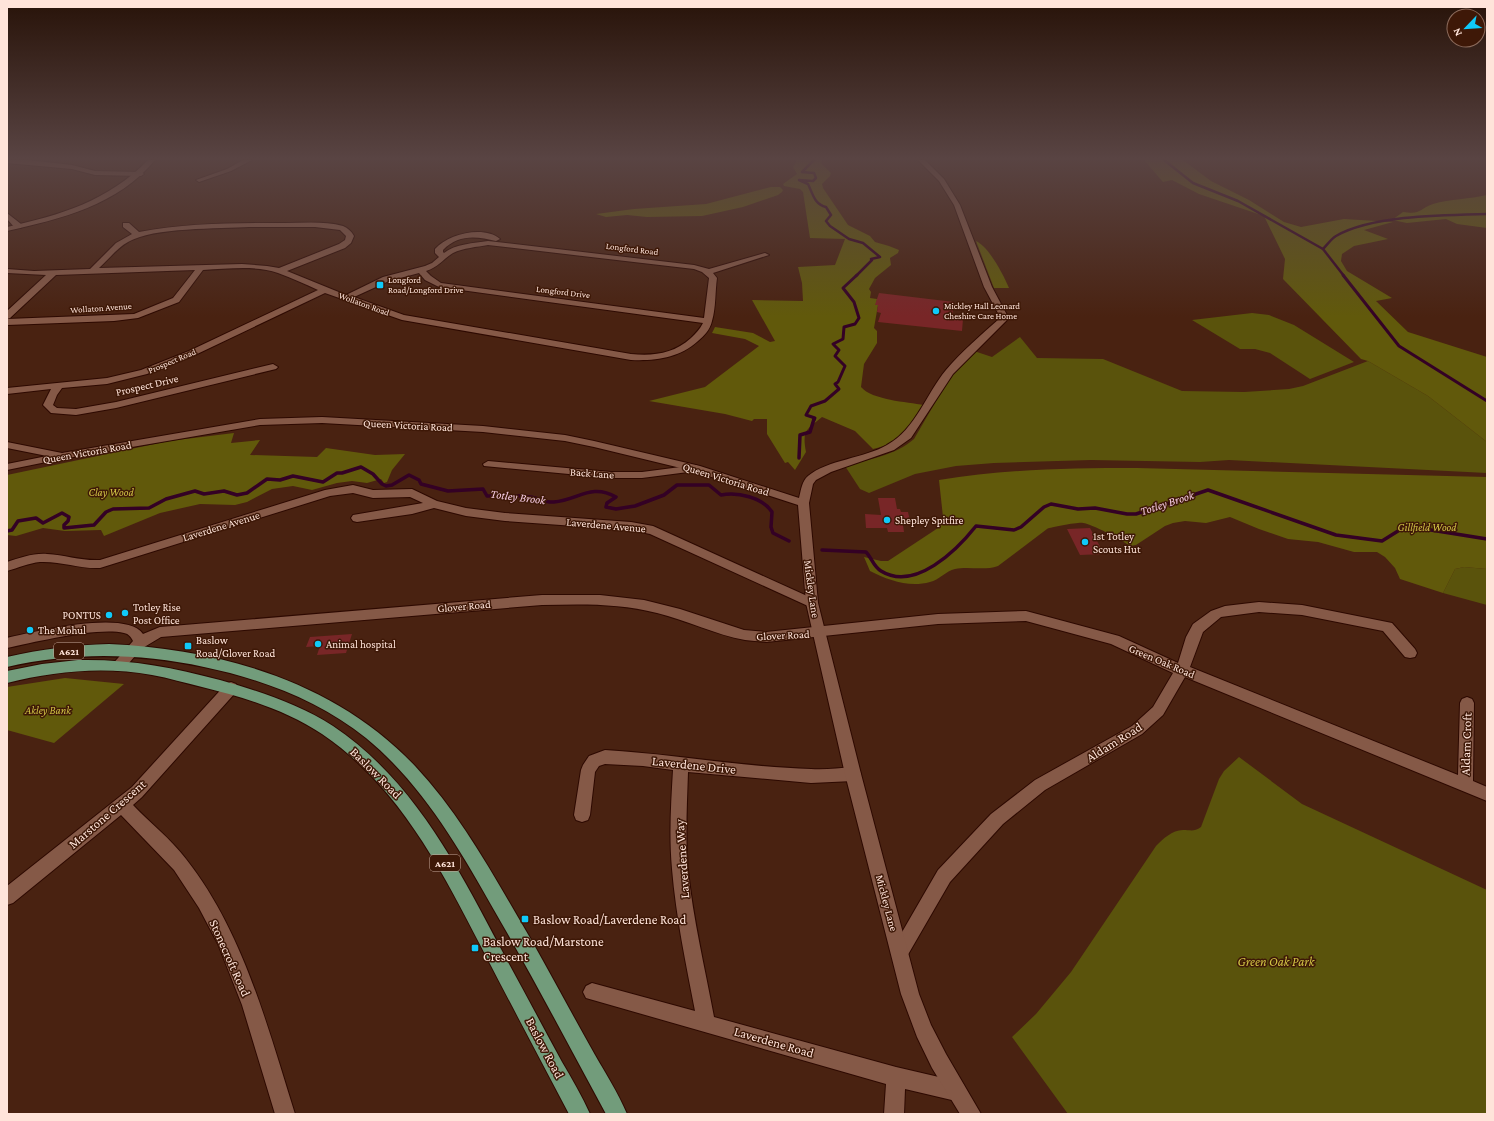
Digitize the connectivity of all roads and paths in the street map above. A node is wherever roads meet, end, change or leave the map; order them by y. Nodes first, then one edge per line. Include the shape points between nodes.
1 (66, 212) edge
2 (960, 212) edge
3 (7, 215) edge
4 (126, 225) dead end
5 (18, 226) junction
6 (7, 229) edge
7 (137, 235) junction
8 (765, 255) dead end
9 (200, 267) junction
10 (92, 271) junction
11 (280, 271) junction
12 (422, 271) junction
13 (7, 272) edge
14 (54, 272) junction
15 (709, 272) junction
16 (325, 290) junction
17 (346, 298) junction
18 (7, 316) edge
19 (708, 321) junction
20 (7, 322) edge
21 (274, 367) dead end
22 (58, 387) junction
23 (7, 391) edge
24 (7, 445) edge
25 (62, 456) junction
26 (488, 464) dead end
27 (7, 467) edge
28 (696, 468) junction
29 (803, 503) junction
30 (434, 504) junction
31 (357, 518) dead end
32 (7, 566) edge
33 (812, 603) junction
34 (819, 633) junction
35 (7, 643) edge
36 (136, 646) junction
37 (1410, 654) dead end
38 (7, 662) edge
39 (118, 666) junction
40 (1182, 670) junction
41 (7, 677) edge
42 (231, 688) junction
43 (1467, 703) dead end
44 (681, 766) junction
45 (852, 774) junction
46 (1465, 784) junction
47 (1487, 794) edge
48 (122, 805) junction
49 (582, 815) dead end
50 (7, 897) edge
51 (900, 952) junction
52 (592, 992) dead end
53 (706, 1023) junction
54 (896, 1077) junction
55 (956, 1091) junction
56 (285, 1114) edge
57 (580, 1114) edge
58 (617, 1114) edge
59 (894, 1114) edge
60 (971, 1114) edge

1 - 5 street
2 - 29 street, Mickley Lane via 1003,320 949,372 907,436 890,448 818,474 808,483
3 - 5 street
4 - 7 street
5 - 6 street
7 - 10 street via 119,245
7 - 11 street via 161,230 249,225 315,225 342,228 348,232 348,241 342,246
8 - 15 street
9 - 10 street, Wollaton Road
9 - 11 street, Wollaton Road via 255,267
9 - 20 street, Wollaton Avenue via 176,300 151,312 114,318
10 - 14 street, Wollaton Road
11 - 16 street, Wollaton Road
12 - 15 street, Longford Road via 435,265 450,252 468,246 502,243 694,266
12 - 17 street, Longford Road via 386,280
12 - 19 street, Longford Drive via 439,285
13 - 14 street, Wollaton Road
14 - 18 street
15 - 19 street via 713,278
16 - 17 street, Wollaton Road
16 - 22 street, Prospect Road via 144,372 107,381
17 - 19 street, Wollaton Road via 402,317 631,357 661,356 681,351 704,330
21 - 22 street, Prospect Drive via 116,405 76,412 54,411 48,405
22 - 23 street, Prospect Road
24 - 25 street
25 - 27 street, Queen Victoria Road
25 - 28 street, Queen Victoria Road via 260,422 322,420 483,429 565,438
26 - 28 street, Back Lane via 611,475 642,475
28 - 29 street, Queen Victoria Road
29 - 33 street, Mickley Lane
30 - 31 street, Laverdene Avenue
30 - 32 street, Laverdene Avenue via 412,493 372,494 346,489 100,564 89,565 38,558
30 - 33 street, Laverdene Avenue via 497,516 631,526 653,530
33 - 34 street, Mickley Lane
34 - 36 street, Glover Road via 751,637 658,608 579,599 169,630 151,635
34 - 40 street, Green Oak Road via 938,619 1026,616 1114,640
34 - 45 street, Mickley Lane
35 - 36 street via 78,630 123,628 133,631
36 - 38 main road, A621 via 84,650
36 - 39 street, Glover Road
36 - 58 main road, A621 via 196,659 294,688 345,716 371,734 394,755 428,792 463,841
37 - 40 street, Aldam Road via 1387,627 1302,610 1252,608 1216,614 1198,628
39 - 41 main road, Baslow Road / A621 via 59,668
39 - 42 main road, Baslow Road / A621 via 156,670
40 - 46 street, Green Oak Road
40 - 51 street, Aldam Road via 1158,711 1137,730 1040,785 996,818 944,876
42 - 48 street, Marstone Crescent via 137,792
42 - 57 main road, Baslow Road / A621 via 294,711 328,731 368,762 411,809 460,889
43 - 46 street, Aldam Croft
44 - 45 street, Laverdene Drive via 811,776
44 - 49 street, Laverdene Drive via 643,759 597,759 591,763 588,770
44 - 53 street, Laverdene Way via 678,819 680,869
45 - 51 street, Mickley Lane
46 - 47 street, Green Oak Road
48 - 50 street, Marstone Crescent
48 - 56 street, Stonecroft Road via 180,864 225,939 251,1005
51 - 55 street, Mickley Lane via 910,994 924,1030
52 - 53 street, Laverdene Road
53 - 54 street, Laverdene Road
54 - 55 street, Laverdene Road
54 - 59 street
55 - 60 street, Mickley Lane

